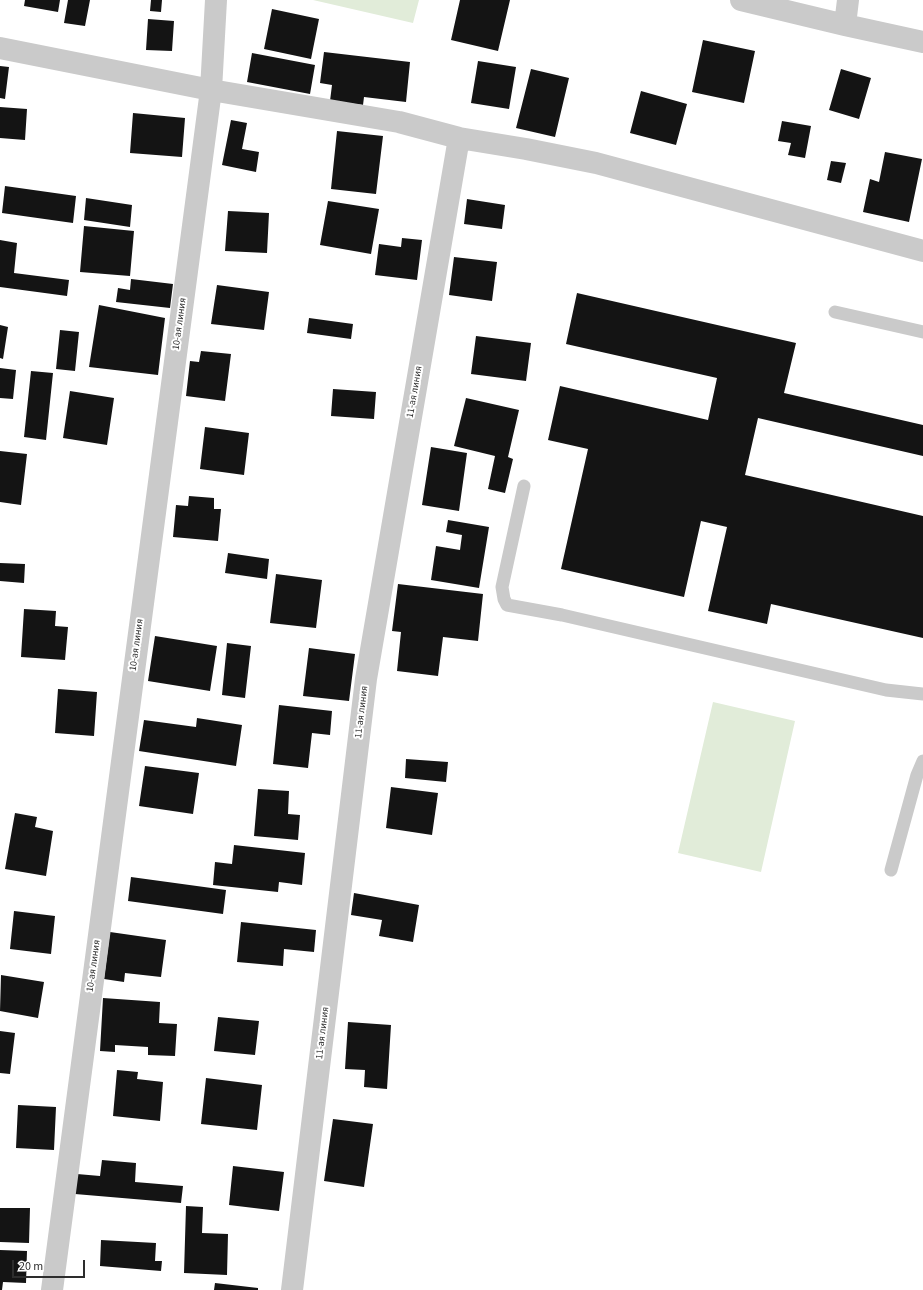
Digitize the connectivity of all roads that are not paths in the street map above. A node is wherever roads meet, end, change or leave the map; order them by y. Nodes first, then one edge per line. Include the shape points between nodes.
1 (216, 0) edge
2 (741, 0) edge
3 (848, 0) edge
4 (845, 25) junction
5 (923, 42) edge
6 (0, 48) edge
7 (211, 90) junction
8 (459, 138) junction
9 (923, 251) edge
10 (835, 312) dead end
11 (923, 332) edge
12 (524, 486) dead end
13 (923, 694) edge
14 (923, 761) edge
15 (891, 870) dead end
16 (52, 1290) edge
17 (292, 1290) edge

1 - 7 street, 10-ая линия
2 - 4 street
3 - 4 street
4 - 5 street
6 - 7 street
7 - 8 street via 399,122
7 - 16 street, 10-ая линия
8 - 9 street via 596,163
8 - 17 street, 11-ая линия via 366,679
10 - 11 lane
12 - 13 lane via 502,587 507,605 562,615 886,690
14 - 15 lane

